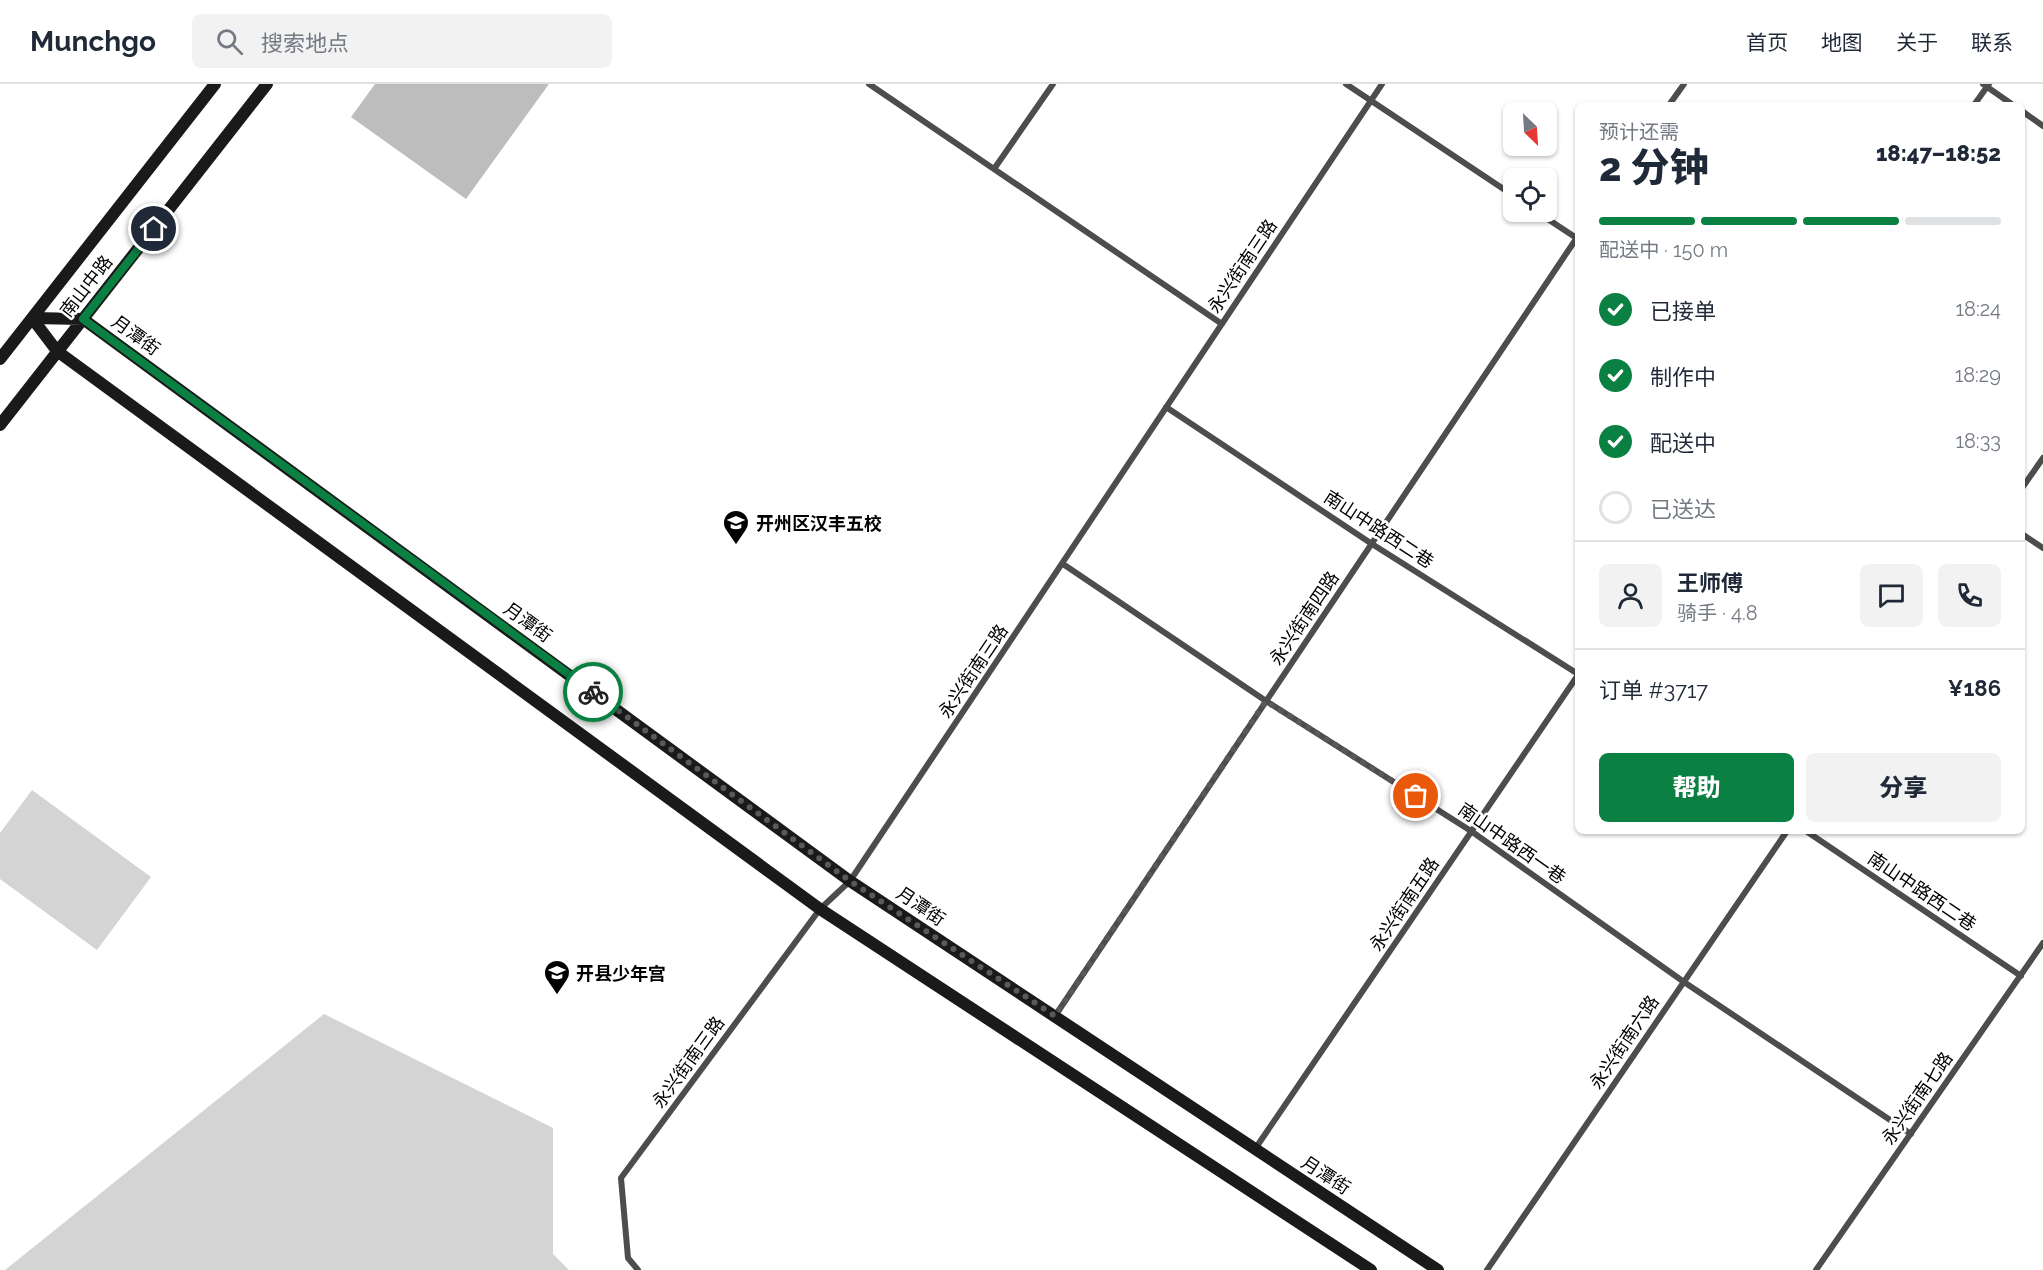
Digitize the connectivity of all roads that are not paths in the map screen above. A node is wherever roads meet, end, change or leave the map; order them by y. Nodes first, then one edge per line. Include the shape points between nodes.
1 (214, 84) edge
2 (267, 84) edge
3 (869, 84) edge
4 (1053, 84) edge
5 (1346, 84) edge
6 (1382, 84) edge
7 (1684, 84) edge
8 (1986, 85) edge
9 (1371, 100) junction
10 (1671, 102) edge
11 (1976, 102) edge
12 (2009, 102) edge
13 (2025, 113) edge
14 (2043, 126) edge
15 (994, 169) junction
16 (1503, 189) edge
17 (1553, 222) edge
18 (1575, 236) edge
19 (1575, 242) edge
20 (32, 318) junction
21 (83, 319) junction
22 (1222, 324) junction
23 (57, 351) junction
24 (0, 359) edge
25 (1166, 407) junction
26 (0, 425) edge
27 (2043, 458) edge
28 (2025, 484) edge
29 (2025, 536) edge
30 (1372, 543) junction
31 (2043, 548) edge
32 (1063, 564) junction
33 (1575, 672) edge
34 (1575, 678) edge
35 (1266, 701) junction
36 (1472, 831) junction
37 (1784, 834) edge
38 (1810, 834) edge
39 (850, 881) junction
40 (820, 909) junction
41 (2043, 944) edge
42 (2021, 976) junction
43 (1684, 982) junction
44 (1055, 1016) junction
45 (1911, 1134) junction
46 (1255, 1149) junction
47 (638, 1270) edge
48 (1371, 1270) edge
49 (1438, 1270) edge
50 (1487, 1270) edge
51 (1816, 1270) edge

1 - 20 street, 南山中路
2 - 21 street, 南山中路
3 - 15 street
4 - 15 street
5 - 9 street
6 - 9 street, 永兴街南三路
7 - 10 street
8 - 11 street
8 - 12 street
9 - 16 street
9 - 22 street, 永兴街南三路
13 - 14 street
15 - 22 street
17 - 18 street
19 - 30 street, 永兴街南四路
20 - 21 street, 月潭街
20 - 23 street
20 - 24 street, 南山中路
21 - 23 street, 南山中路
21 - 39 street, 月潭街
22 - 25 street, 永兴街南三路
23 - 26 street, 南山中路
23 - 40 street
25 - 30 street, 南山中路西二巷
25 - 32 street, 永兴街南三路
27 - 28 street
29 - 31 street
30 - 33 street, 南山中路西二巷
30 - 35 street, 永兴街南四路
32 - 35 street, 南山中路西一巷
32 - 39 street, 永兴街南三路
34 - 36 street, 永兴街南五路
35 - 36 street, 南山中路西一巷
35 - 44 street, 永兴街南四路
36 - 43 street, 南山中路西一巷
36 - 46 street, 永兴街南五路
37 - 43 street, 永兴街南六路
38 - 42 street, 南山中路西二巷
39 - 40 street, 永兴街南三路
39 - 44 street, 月潭街
40 - 47 street, 永兴街南三路 via 621,1178 628,1258
40 - 48 street
41 - 42 street, 永兴街南七路
42 - 45 street, 永兴街南七路
43 - 45 street, 南山中路西一巷
43 - 50 street, 永兴街南六路
44 - 46 street, 月潭街
45 - 51 street, 永兴街南七路
46 - 49 street, 月潭街

